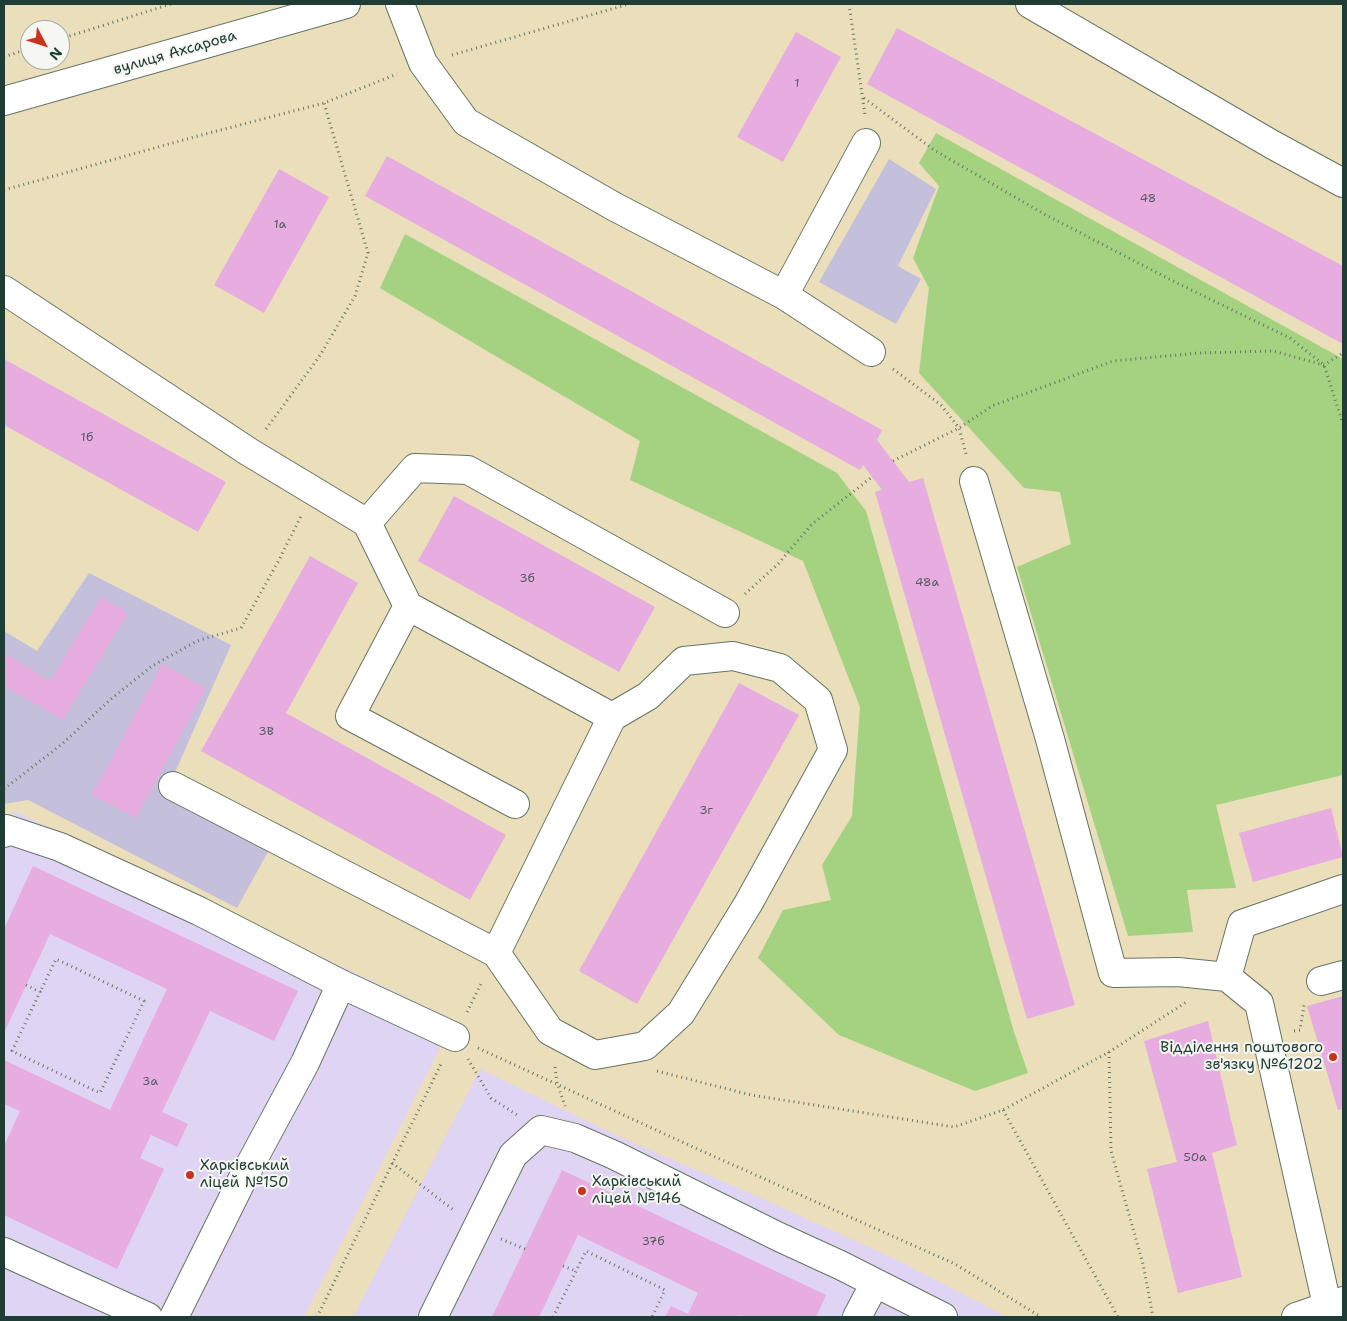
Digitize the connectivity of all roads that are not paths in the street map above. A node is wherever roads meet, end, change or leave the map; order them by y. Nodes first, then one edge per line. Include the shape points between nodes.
1 (400, 4) edge
2 (1030, 4) edge
3 (328, 6) edge
4 (4, 102) edge
5 (866, 143) road end
6 (1343, 183) edge
7 (4, 290) edge
8 (784, 295) junction
9 (871, 352) road end
10 (974, 481) road end
11 (367, 523) junction
12 (408, 606) junction
13 (725, 613) road end
14 (612, 717) junction
15 (173, 786) dead end
16 (515, 804) dead end
17 (4, 830) edge
18 (1343, 889) edge
19 (496, 954) junction
20 (1227, 977) junction
21 (341, 984) junction
22 (455, 1037) road end
23 (4, 1252) edge
24 (875, 1283) junction
25 (1335, 1303) edge
26 (148, 1317) edge
27 (174, 1317) edge
28 (433, 1317) edge
29 (857, 1317) edge
30 (942, 1317) edge
31 (1296, 1317) edge

1 - 8 street via 423,63 466,122 615,207
2 - 6 street
3 - 4 street, вулиця Ахсарова
5 - 8 street
7 - 11 street via 249,452
8 - 9 street
10 - 20 street via 1050,739 1113,974 1178,972
11 - 12 street
11 - 13 street via 415,468 468,470
12 - 14 street
12 - 16 street via 350,716
14 - 19 street
14 - 19 street via 648,696 684,661 733,656 780,668 818,700 833,750 748,904 681,1014 645,1046 595,1055 550,1031
15 - 19 street
17 - 21 street via 60,848 198,911
18 - 20 street via 1242,924
20 - 25 street via 1259,1003
21 - 22 street
21 - 27 street via 305,1063
23 - 26 street
24 - 28 street via 614,1155 575,1138 540,1130 513,1155
24 - 29 street
24 - 30 street
25 - 31 street

